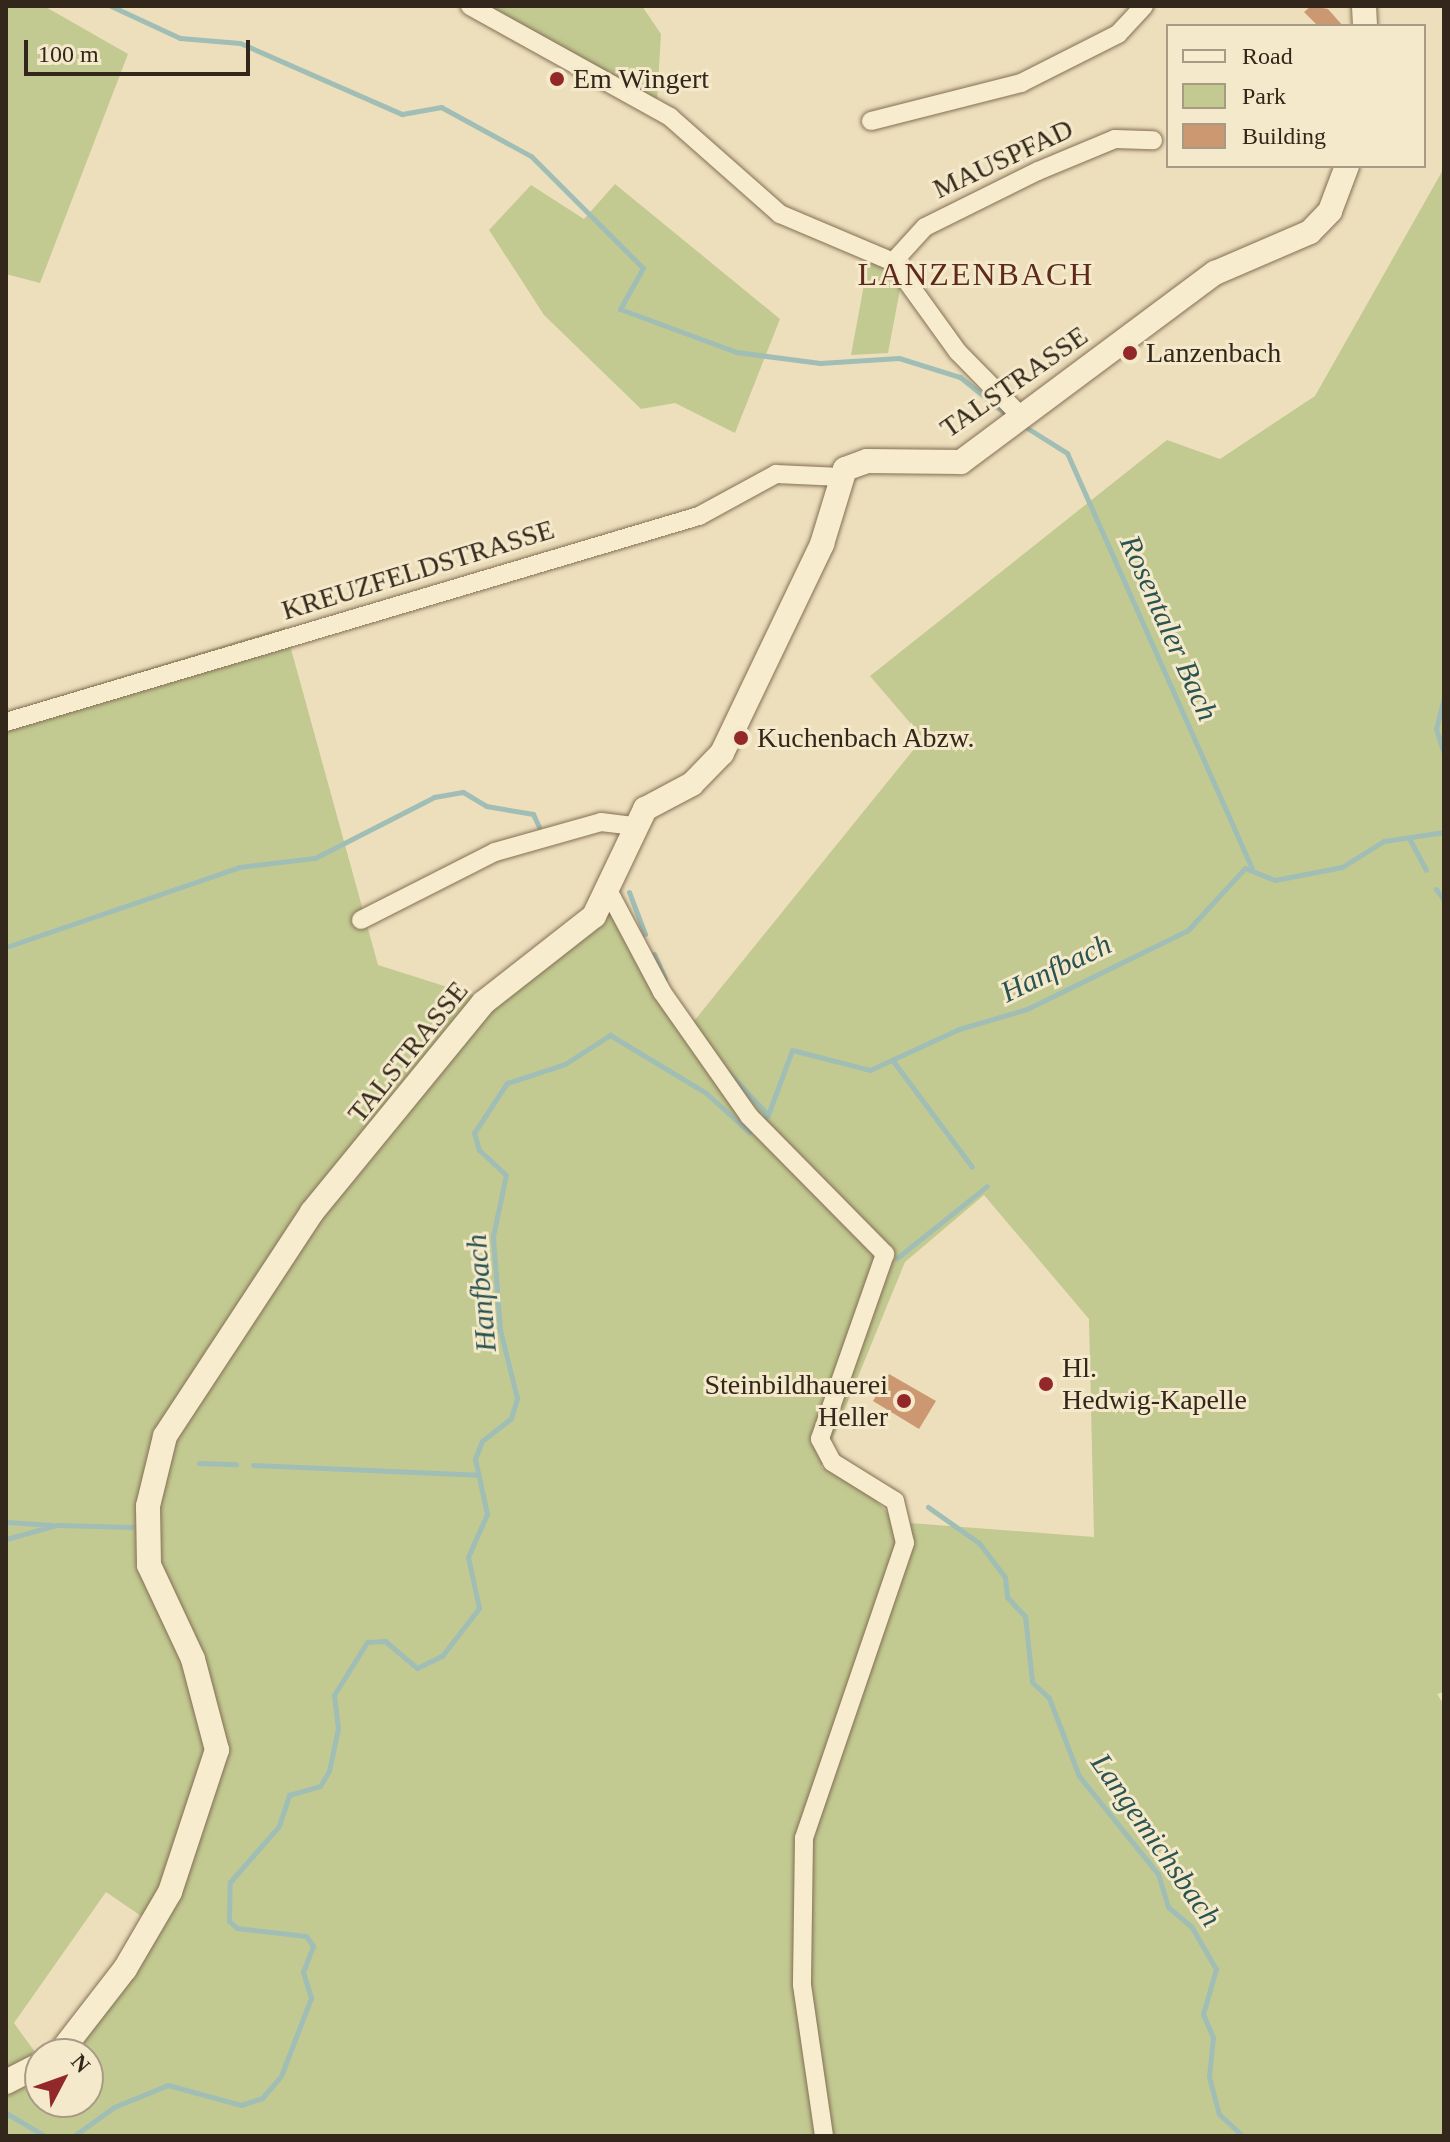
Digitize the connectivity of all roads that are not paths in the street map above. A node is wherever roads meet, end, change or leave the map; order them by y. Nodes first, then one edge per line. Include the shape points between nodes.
1 (470, 6) edge
2 (1144, 6) edge
3 (871, 121) dead end
4 (1153, 140) dead end
5 (1346, 168) edge
6 (893, 262) junction
7 (1021, 416) junction
8 (841, 477) junction
9 (6, 722) edge
10 (633, 826) junction
11 (610, 894) junction
12 (361, 920) dead end
13 (71, 2038) edge
14 (24, 2073) edge
15 (6, 2082) edge
16 (824, 2136) edge

1 - 6 street via 670,117 780,214
2 - 3 street via 1118,34 1021,83
4 - 6 street, MAUSPFAD via 1115,139 1038,171 925,227
5 - 7 main road, TALSTRASSE via 1330,211 1310,232 1215,273
6 - 7 street via 958,352
7 - 8 main road, TALSTRASSE via 961,462 867,461
8 - 9 street, KREUZFELDSTRASSE via 776,474 699,516
8 - 10 main road via 822,544 722,753
10 - 11 main road, TALSTRASSE
10 - 12 street via 601,822 495,852
11 - 13 main road, TALSTRASSE via 594,916 483,1003 312,1212 165,1436 148,1506 149,1565 193,1659 217,1750 170,1892 125,1969
11 - 16 street via 662,992 749,1116 885,1254 820,1439 832,1462 895,1501 905,1543 804,1838 802,1985
14 - 15 main road

